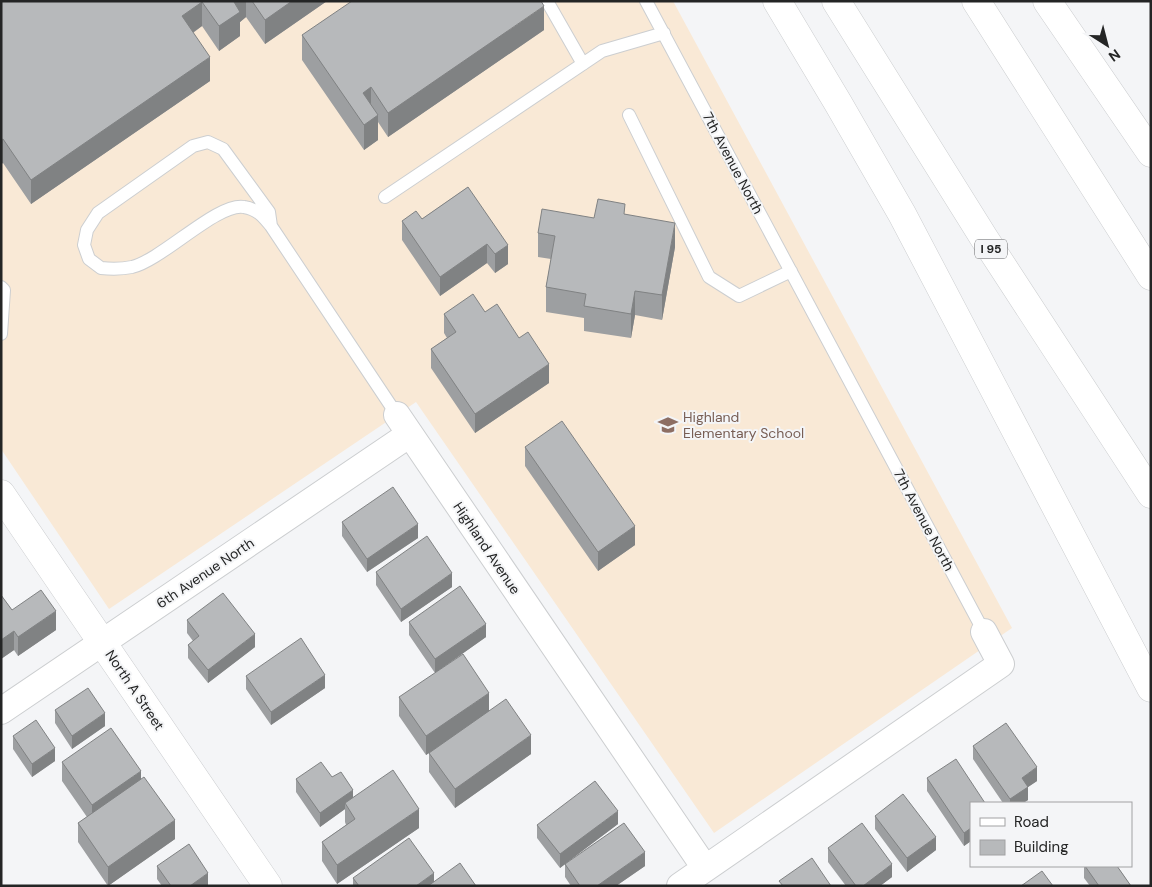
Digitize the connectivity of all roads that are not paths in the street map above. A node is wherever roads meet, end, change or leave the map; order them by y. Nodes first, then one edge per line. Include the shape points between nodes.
1 (547, 1) edge
2 (646, 1) edge
3 (777, 1) edge
4 (836, 1) edge
5 (976, 1) edge
6 (1047, 1) edge
7 (664, 33) junction
8 (583, 64) junction
9 (629, 114) dead end
10 (1151, 152) edge
11 (385, 197) dead end
12 (272, 226) junction
13 (790, 271) junction
14 (1151, 276) edge
15 (1, 287) edge
16 (1, 334) edge
17 (404, 425) junction
18 (1, 494) edge
19 (1151, 494) edge
20 (984, 632) joint
21 (102, 642) junction
22 (1151, 688) edge
23 (1, 711) edge
24 (705, 868) junction
25 (268, 886) edge
26 (680, 886) edge

1 - 8 lane
2 - 7 lane, 7th Avenue North
3 - 22 main road via 902,214
4 - 19 main road, I 95 via 984,238
5 - 14 main road
6 - 10 main road
7 - 8 lane via 602,51
7 - 13 lane, 7th Avenue North
8 - 11 lane
9 - 13 lane via 709,277 739,296
12 - 12 lane via 269,212 223,149 208,142 193,146 98,213 87,230 84,245 89,259 101,268 117,269 133,267 225,210 242,206 260,212
12 - 17 lane, Highland Avenue
13 - 20 lane, 7th Avenue North
15 - 16 lane via 4,290
17 - 21 street, 6th Avenue North
17 - 24 street, Highland Avenue
18 - 21 main road, North A Street
20 - 24 street, 7th Avenue North via 1001,664
21 - 23 street, 6th Avenue North
21 - 25 main road, North A Street
24 - 26 street, 7th Avenue North

